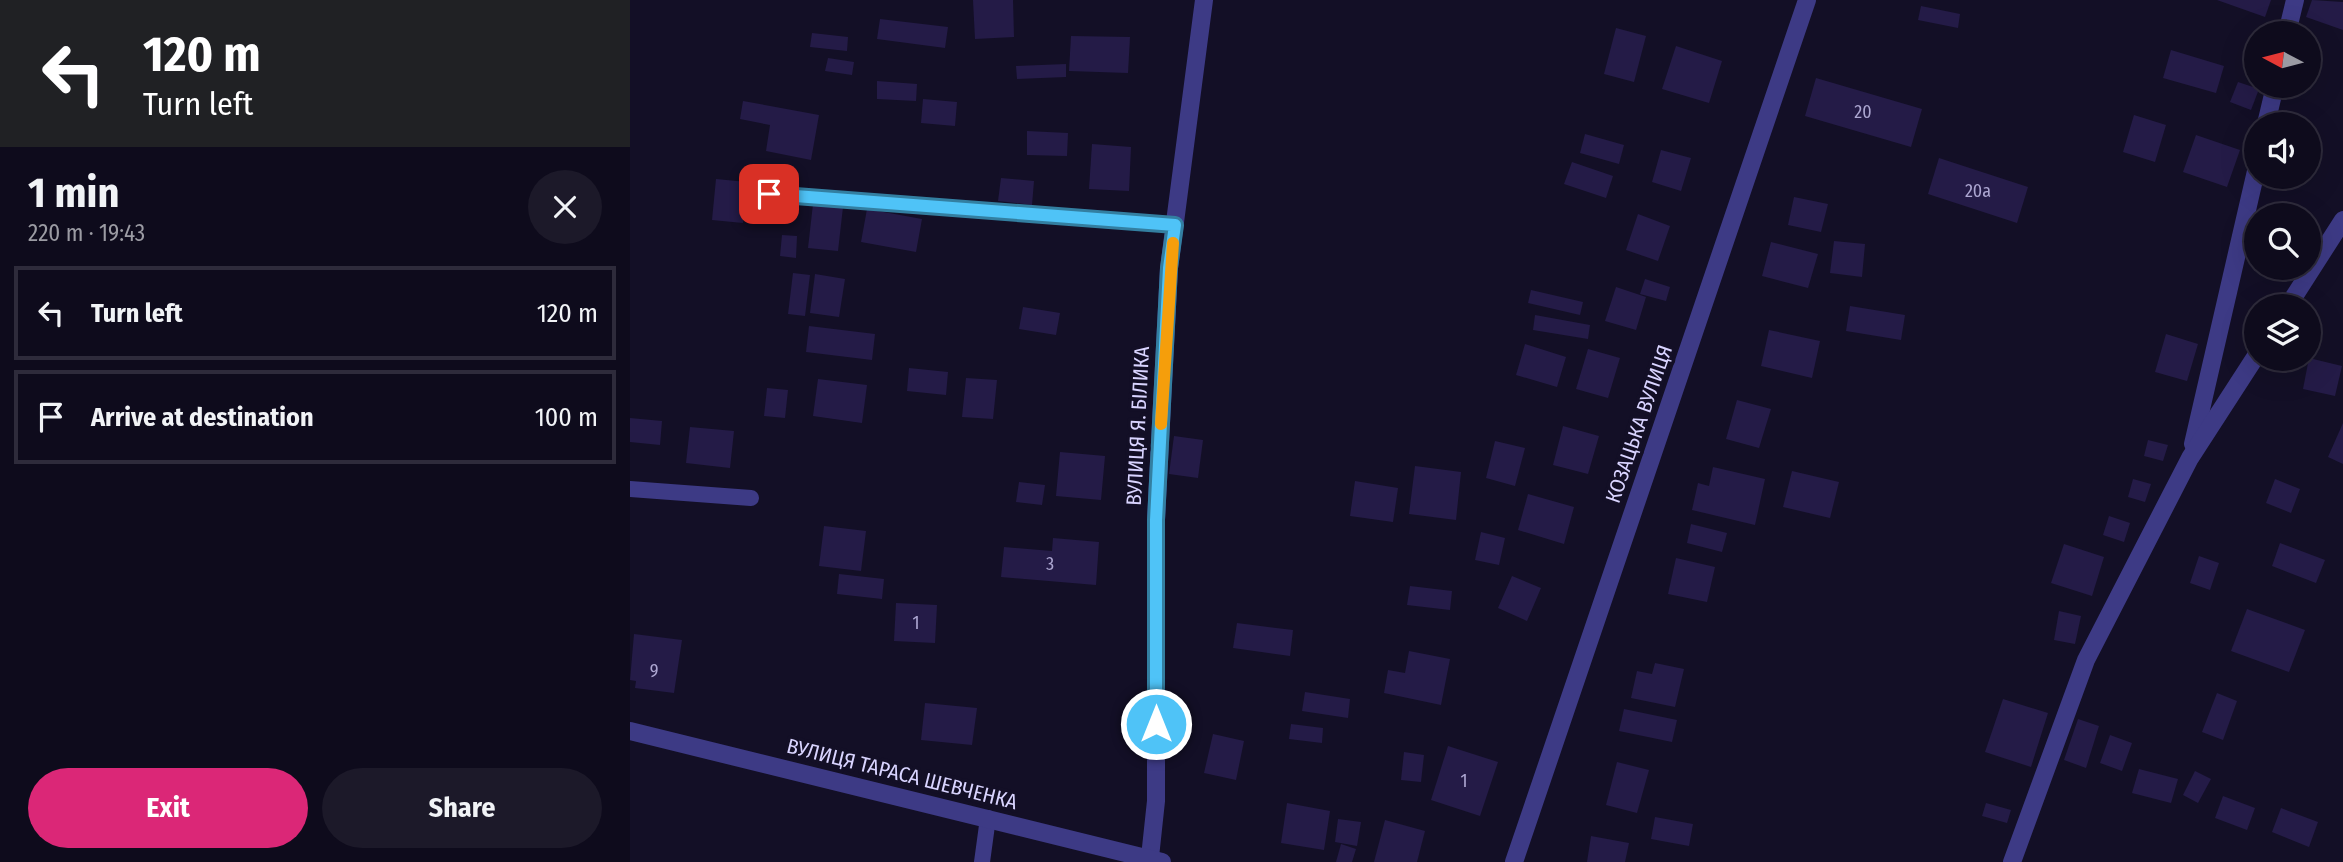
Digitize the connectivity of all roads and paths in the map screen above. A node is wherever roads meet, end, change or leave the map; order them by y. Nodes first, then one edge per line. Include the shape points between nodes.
1 (1204, 0) edge
2 (1807, 0) edge
3 (2295, 0) edge
4 (2290, 21) edge
5 (2252, 189) edge
6 (769, 194) dead end
7 (2343, 220) edge
8 (1175, 225) junction
9 (2296, 294) edge
10 (2246, 371) edge
11 (2190, 458) junction
12 (630, 489) edge
13 (751, 498) dead end
14 (630, 731) edge
15 (988, 818) junction
16 (1156, 860) edge
17 (982, 862) edge
18 (1514, 862) edge
19 (2012, 862) edge

1 - 8 street, ВУЛИЦЯ Я. БІЛИКА
2 - 18 street, КОЗАЦЬКА ВУЛИЦЯ
3 - 4 street
5 - 11 street
6 - 8 lane
7 - 9 street
8 - 16 street, ВУЛИЦЯ Я. БІЛИКА via 1156,520
10 - 11 street
11 - 19 street via 2086,660
12 - 13 lane
14 - 15 street, ВУЛИЦЯ ТАРАСА ШЕВЧЕНКА
15 - 16 street, ВУЛИЦЯ ТАРАСА ШЕВЧЕНКА
15 - 17 lane

